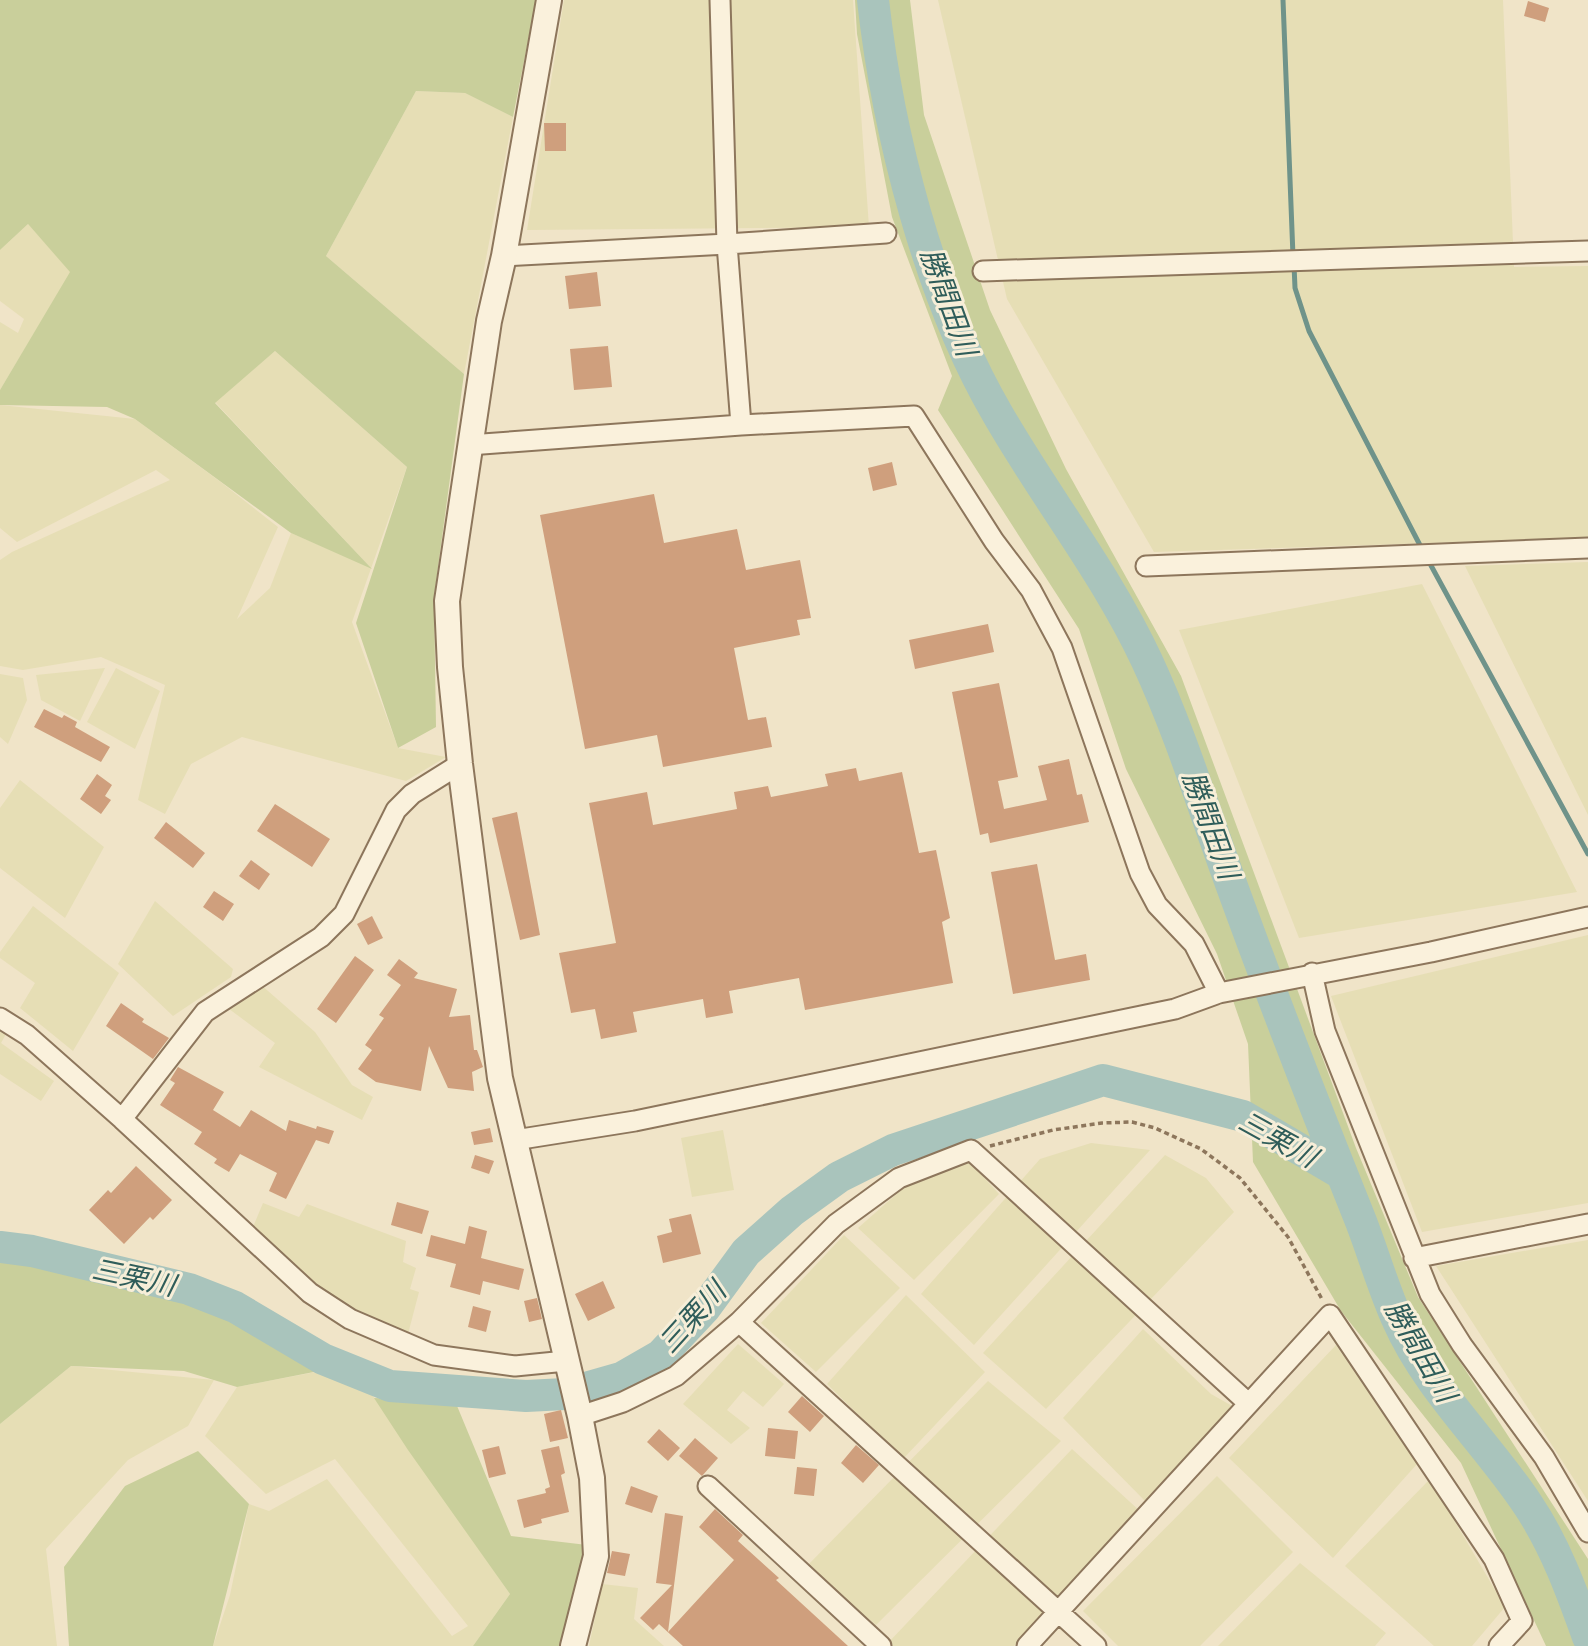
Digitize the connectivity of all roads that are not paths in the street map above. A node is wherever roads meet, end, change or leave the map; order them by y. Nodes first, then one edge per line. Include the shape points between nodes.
1 (550, 0) edge
2 (720, 0) edge
3 (886, 233) dead end
4 (727, 244) junction
5 (1588, 251) edge
6 (504, 256) junction
7 (983, 271) dead end
8 (741, 425) junction
9 (469, 445) junction
10 (1588, 548) edge
11 (1146, 566) dead end
12 (460, 764) junction
13 (1588, 917) edge
14 (1307, 975) junction
15 (1225, 992) junction
16 (0, 1018) edge
17 (122, 1119) junction
18 (515, 1140) junction
19 (1588, 1224) edge
20 (1415, 1258) junction
21 (739, 1322) junction
22 (566, 1361) junction
23 (1248, 1403) junction
24 (580, 1416) junction
25 (708, 1486) dead end
26 (1587, 1530) edge
27 (1058, 1611) junction
28 (573, 1646) edge
29 (881, 1646) edge
30 (1027, 1646) edge
31 (1096, 1646) edge
32 (1499, 1646) edge

1 - 6 street
2 - 4 street
3 - 4 street
4 - 6 street
4 - 8 street
5 - 7 street
6 - 9 street
8 - 9 street
8 - 15 street via 914,416 993,541 1031,590 1062,648 1140,873 1157,905 1195,944
9 - 12 street via 447,601
10 - 11 street
12 - 17 street via 412,794 396,810 344,914 321,937 205,1012
12 - 18 street via 500,1078
13 - 14 street
14 - 15 street
14 - 20 street
15 - 18 street via 1175,1009 635,1121
16 - 17 street via 27,1035
17 - 22 street via 310,1293 350,1319 434,1355 515,1366
18 - 22 street
19 - 20 street
20 - 26 street via 1430,1294 1462,1345 1544,1457
21 - 23 street via 836,1224 899,1178 971,1150
21 - 24 street via 676,1376 623,1402
21 - 27 street
22 - 24 street
23 - 27 street
23 - 32 street via 1330,1315 1494,1559 1522,1621
24 - 28 street via 592,1478 596,1556
25 - 29 street
27 - 30 street
27 - 31 street

